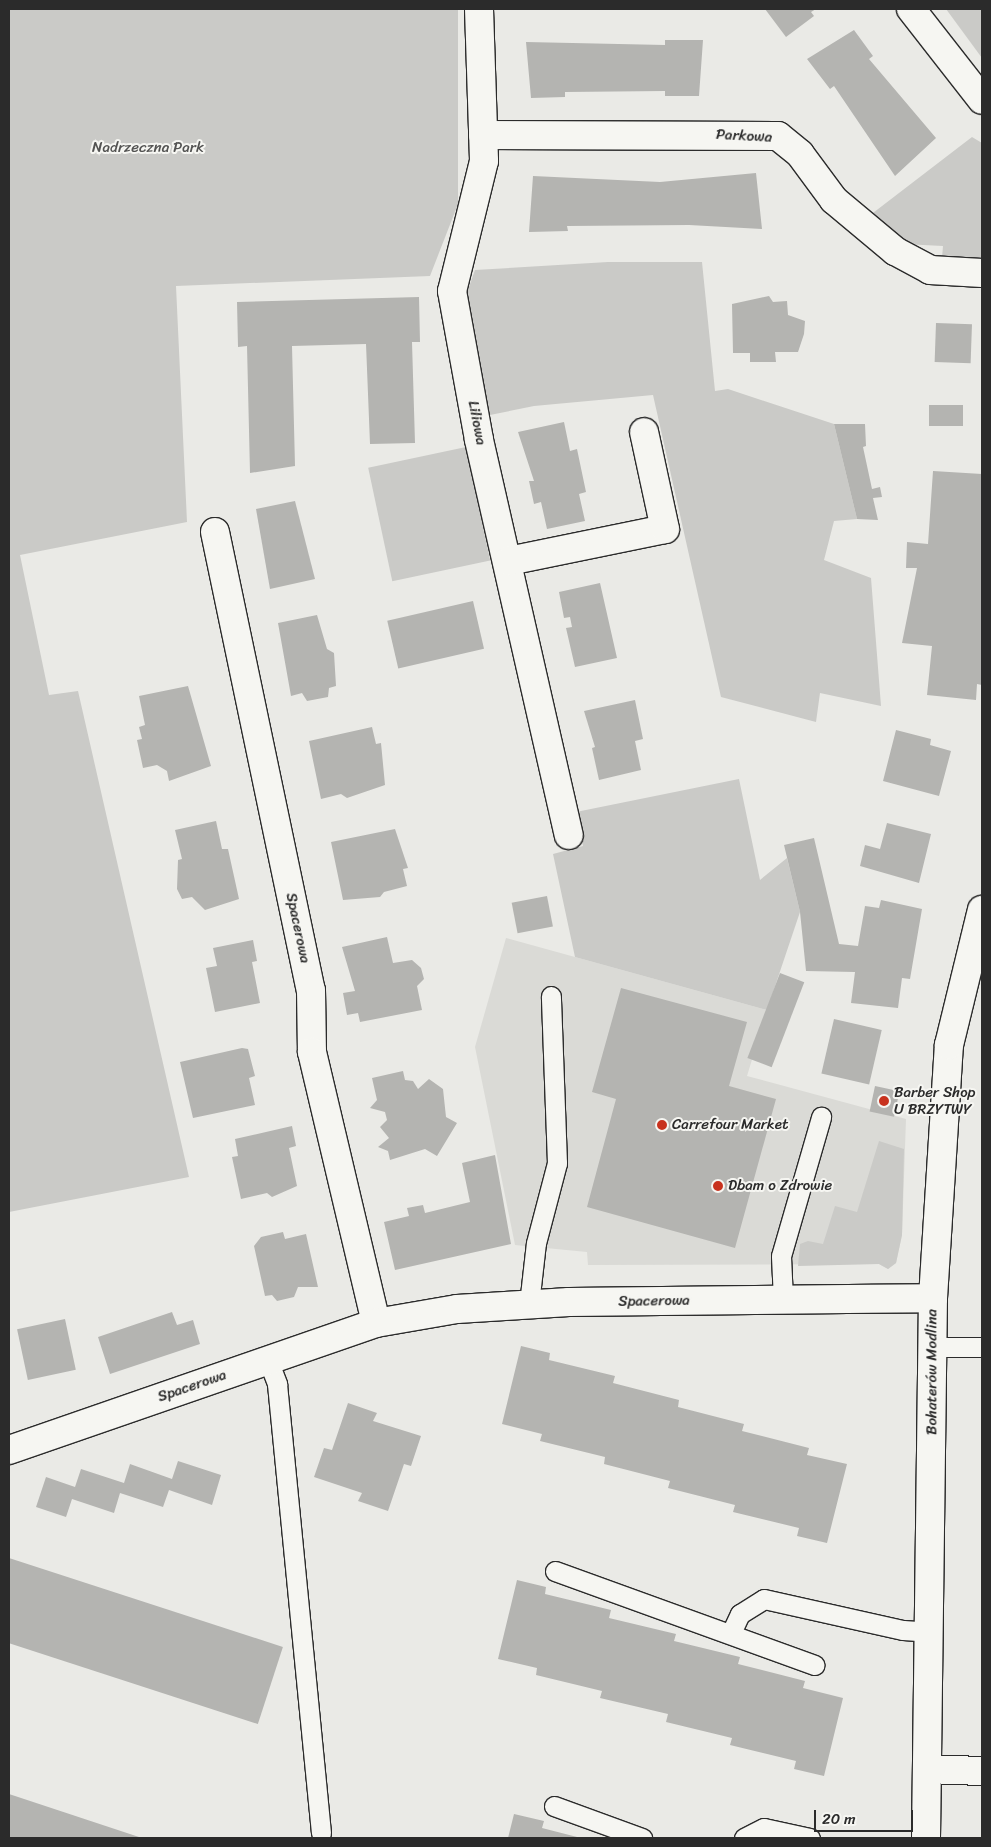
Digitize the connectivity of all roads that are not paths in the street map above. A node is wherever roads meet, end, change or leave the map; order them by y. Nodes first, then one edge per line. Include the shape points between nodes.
1 (479, 9) edge
2 (911, 9) edge
3 (982, 100) edge
4 (483, 135) junction
5 (982, 273) edge
6 (644, 432) dead end
7 (215, 532) dead end
8 (509, 561) junction
9 (568, 835) dead end
10 (982, 910) edge
11 (551, 996) dead end
12 (821, 1117) dead end
13 (933, 1298) junction
14 (783, 1299) junction
15 (529, 1304) junction
16 (376, 1323) junction
17 (933, 1347) junction
18 (982, 1347) edge
19 (268, 1360) junction
20 (9, 1450) edge
21 (555, 1571) dead end
22 (929, 1632) junction
23 (731, 1633) junction
24 (814, 1664) dead end
25 (927, 1769) junction
26 (982, 1772) edge
27 (554, 1806) dead end
28 (321, 1833) dead end
29 (642, 1838) edge
30 (744, 1838) edge
31 (810, 1838) edge
32 (926, 1838) edge

1 - 4 street, Liliowa
2 - 3 street
4 - 5 street, Parkowa via 778,136 800,154 834,200 895,251 930,270
4 - 8 street, Liliowa via 479,194 452,291 479,440
6 - 8 street via 665,530
7 - 16 street, Spacerowa via 311,990 312,1052
8 - 9 street, Liliowa
10 - 13 street, Bohaterów Modlina via 949,1045
11 - 15 lane via 557,1162 536,1243
12 - 14 lane via 782,1256
13 - 14 street, Spacerowa
13 - 17 street, Bohaterów Modlina
14 - 15 street, Spacerowa
15 - 16 street, Spacerowa via 458,1309
16 - 19 street, Spacerowa
17 - 18 lane
17 - 22 street, Bohaterów Modlina
19 - 20 street, Spacerowa
19 - 28 lane via 277,1384
21 - 23 lane
22 - 23 lane via 903,1630 764,1599 740,1614
22 - 25 street, Bohaterów Modlina
23 - 24 lane
25 - 26 street
25 - 32 street, Bohaterów Modlina
27 - 29 lane
30 - 31 lane via 764,1828

